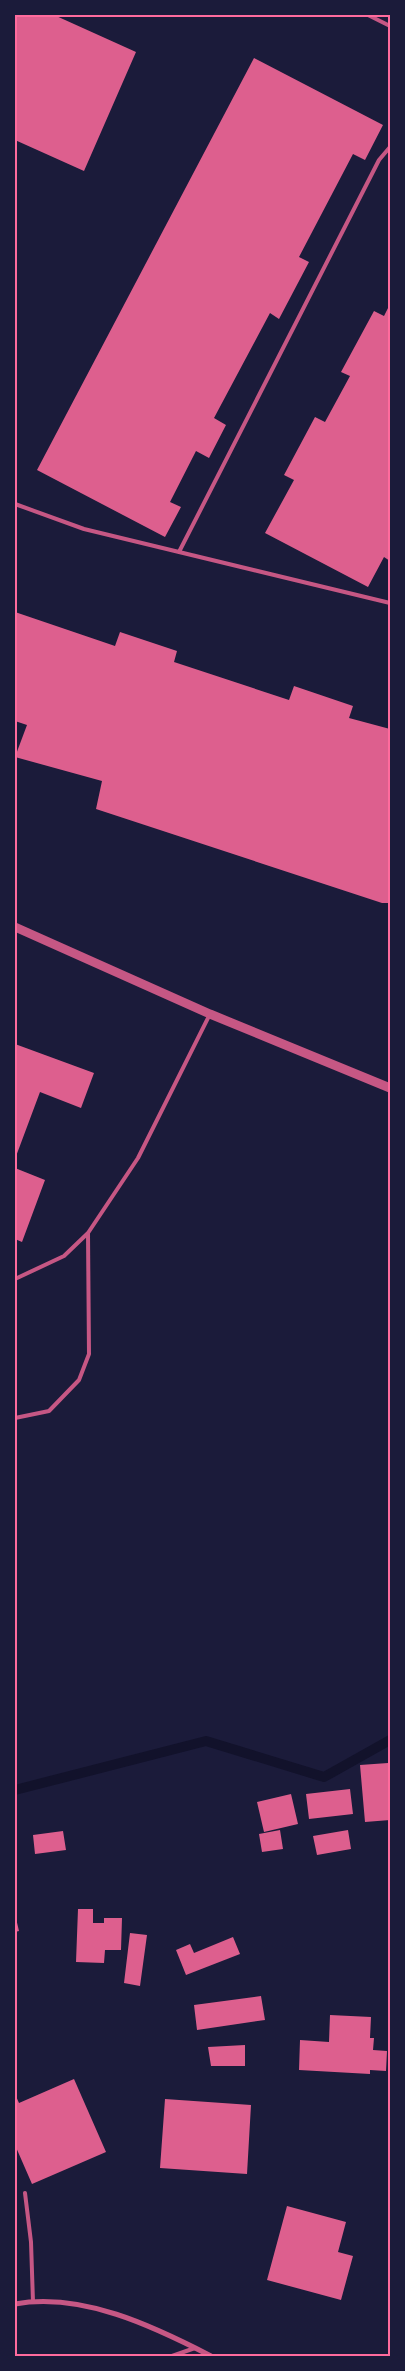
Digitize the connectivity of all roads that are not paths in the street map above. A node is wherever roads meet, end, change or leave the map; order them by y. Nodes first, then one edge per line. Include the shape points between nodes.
1 (368, 15) edge
2 (390, 26) edge
3 (390, 147) edge
4 (15, 504) edge
5 (179, 552) junction
6 (390, 603) edge
7 (15, 927) edge
8 (210, 1014) junction
9 (390, 1088) edge
10 (88, 1233) junction
11 (15, 1279) edge
12 (15, 1418) edge
13 (25, 2193) dead end
14 (33, 2302) junction
15 (15, 2304) edge
16 (195, 2348) junction
17 (172, 2356) edge
18 (211, 2356) edge

1 - 2 lane
3 - 5 lane via 378,160
4 - 5 lane via 84,529
5 - 6 lane
7 - 8 street
8 - 9 street
8 - 10 lane via 138,1158
10 - 11 lane via 64,1256
10 - 12 lane via 89,1354 78,1380 49,1411
13 - 14 lane
14 - 15 street
14 - 16 street via 74,2304 99,2310 152,2328
16 - 17 lane
16 - 18 street

